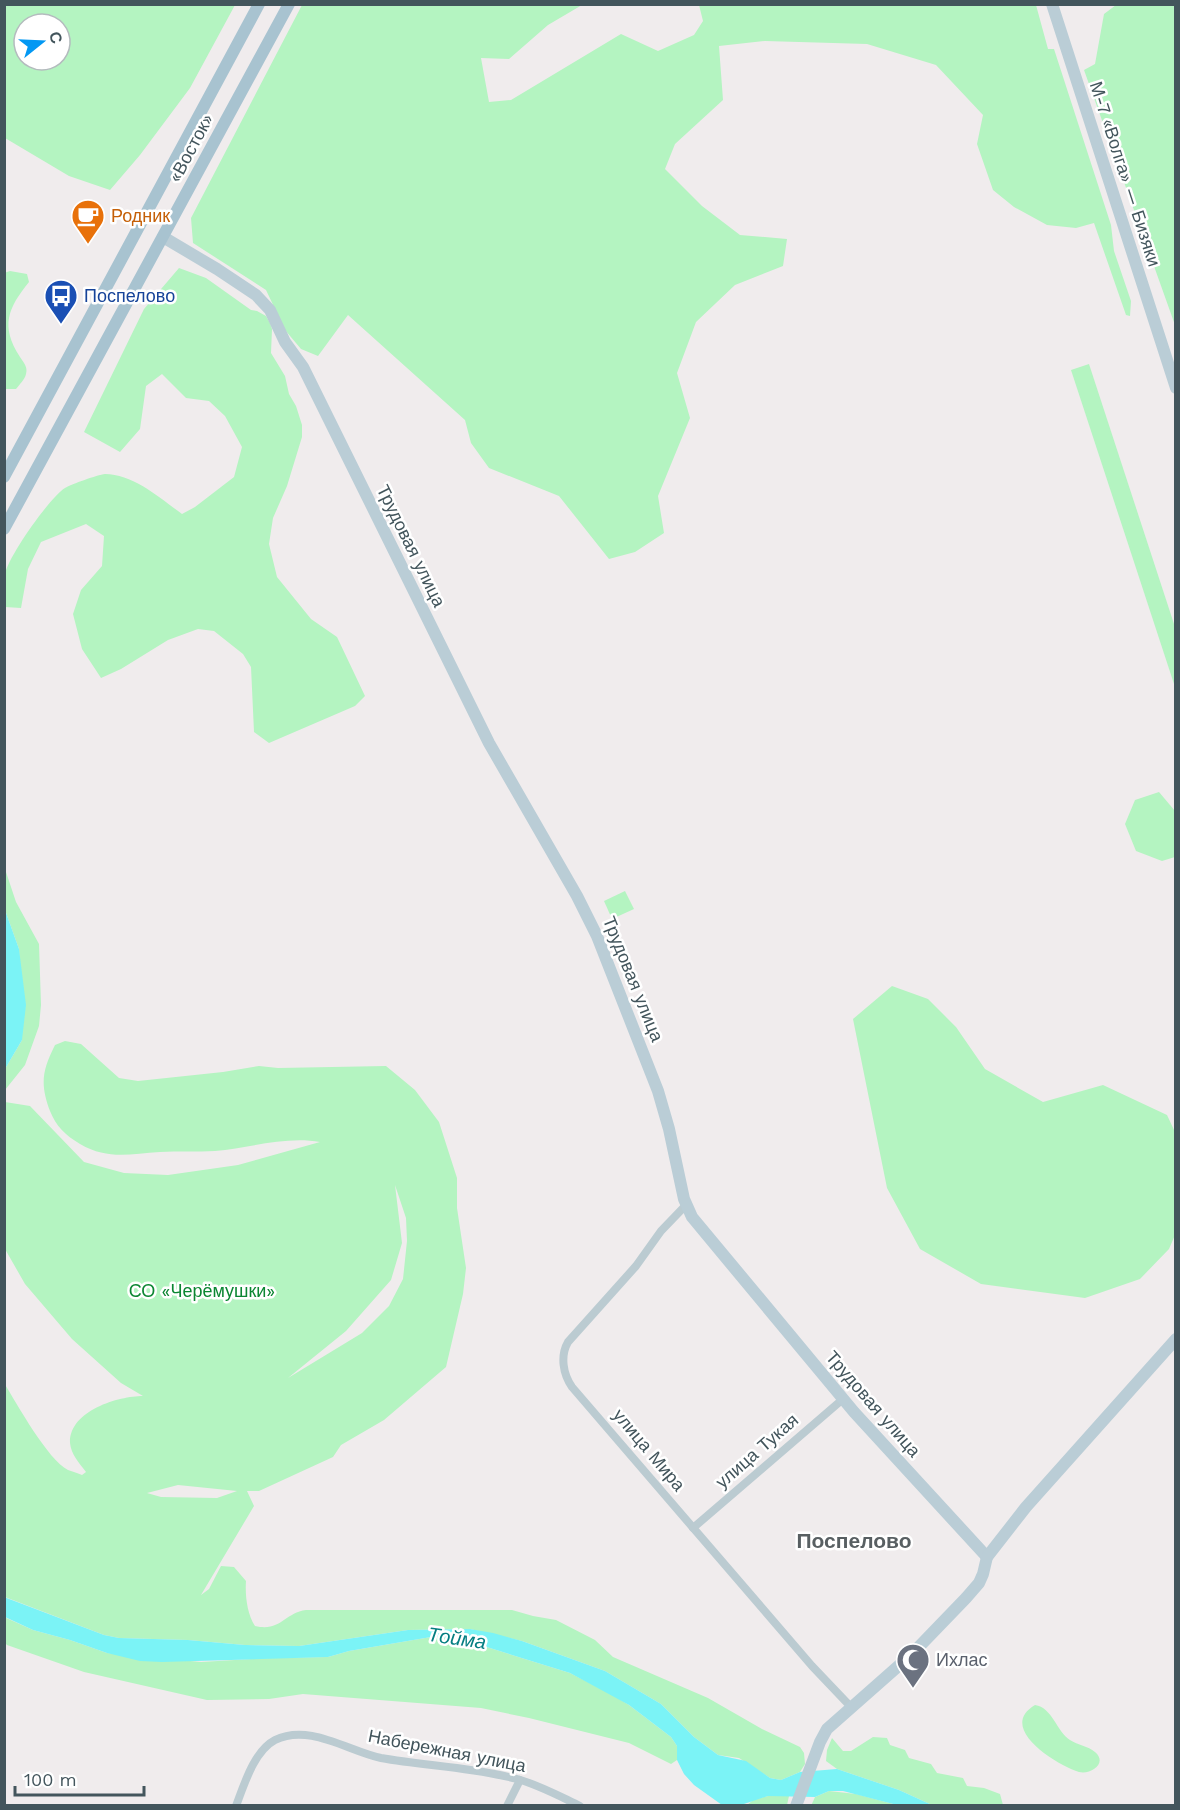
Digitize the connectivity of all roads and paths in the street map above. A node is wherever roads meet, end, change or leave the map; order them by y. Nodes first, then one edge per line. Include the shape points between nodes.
1 (259, 4) edge
2 (289, 4) edge
3 (1052, 4) edge
4 (163, 237) junction
5 (1176, 388) edge
6 (4, 477) edge
7 (4, 529) edge
8 (686, 1205) junction
9 (1176, 1338) edge
10 (843, 1399) junction
11 (693, 1527) junction
12 (987, 1557) junction
13 (851, 1707) junction
14 (520, 1780) junction
15 (236, 1806) edge
16 (507, 1806) edge
17 (580, 1806) edge
18 (796, 1806) edge

1 - 6 main road, «Восток»
2 - 4 main road, «Восток»
3 - 5 street, М-7 «Волга» — Бизяки
4 - 7 main road, «Восток»
4 - 8 street, Трудовая улица via 256,295 270,310 290,351 303,367 489,743 578,896 602,947 658,1090
8 - 10 street, Трудовая улица via 702,1230
8 - 11 street, улица Мира via 568,1342 563,1360 573,1387
9 - 12 street via 1026,1507
10 - 11 street, улица Тукая
10 - 12 street, Трудовая улица
11 - 13 street, улица Мира
12 - 13 street via 979,1583 966,1598 912,1654
13 - 18 street via 827,1729
14 - 15 street, Набережная улица via 384,1758 327,1740 289,1735 264,1750 249,1771
14 - 16 street
14 - 17 street, Набережная улица

